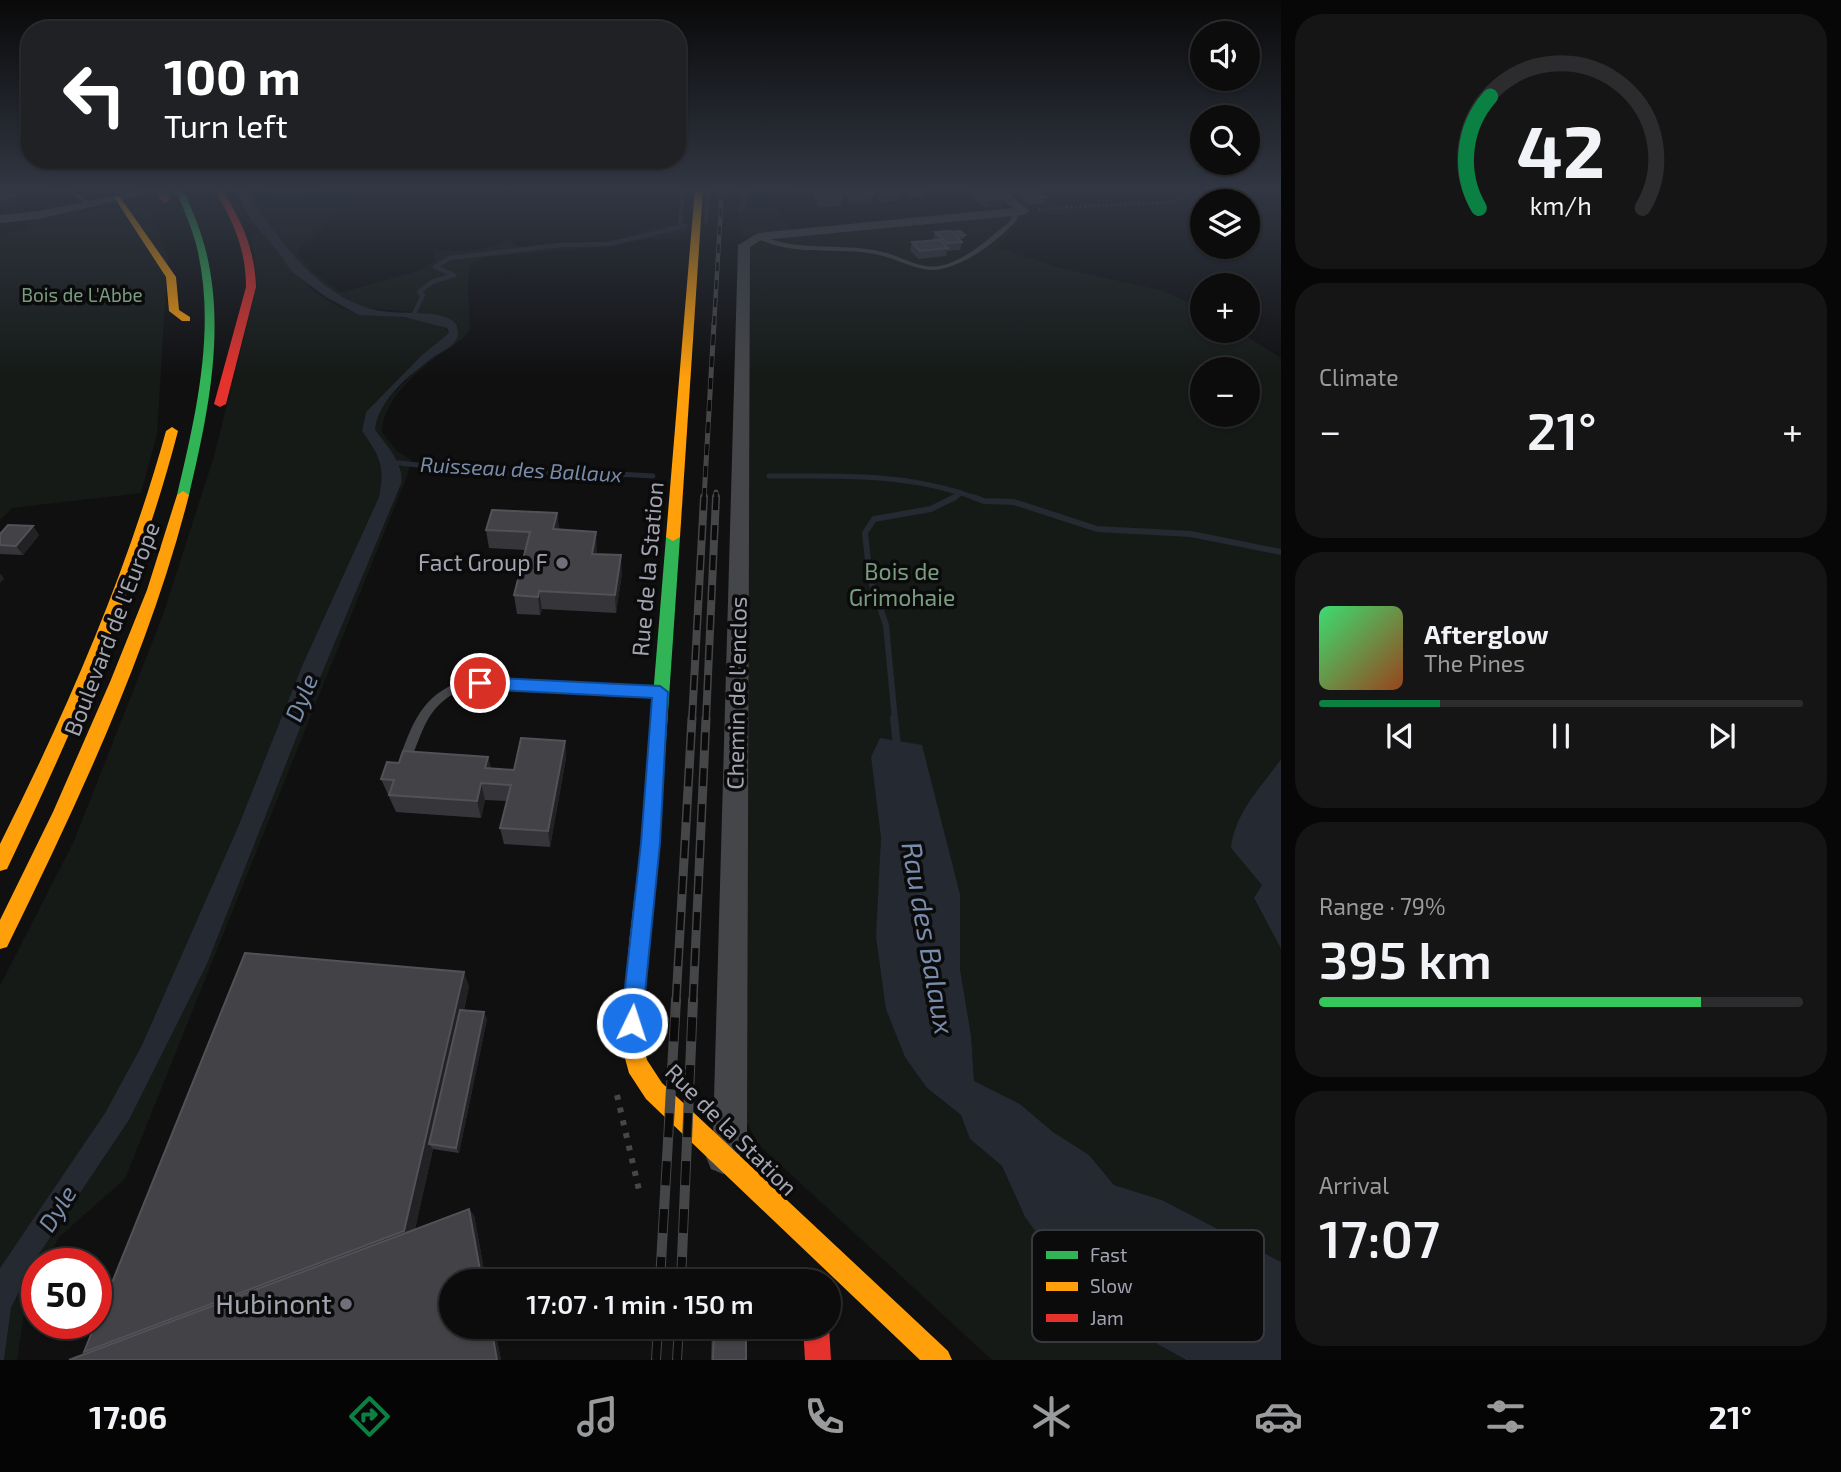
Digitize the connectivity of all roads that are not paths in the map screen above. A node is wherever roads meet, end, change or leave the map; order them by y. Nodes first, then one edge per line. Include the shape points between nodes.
1 (154, 251) edge
2 (200, 251) edge
3 (251, 251) edge
4 (694, 251) edge
5 (744, 251) edge
6 (870, 251) edge
7 (972, 251) edge
8 (183, 261) dead end
9 (176, 410) dead end
10 (196, 443) junction
11 (660, 692) junction
12 (398, 779) edge
13 (0, 863) edge
14 (0, 940) edge
15 (723, 1157) junction
16 (817, 1339) edge
17 (818, 1360) edge
18 (939, 1360) edge

1 - 8 main road via 172,278 174,311 186,326
2 - 10 main road, Boulevard de l'Europe via 206,272 206,372
3 - 10 main road via 251,287 212,429
4 - 11 main road, Rue de la Station
5 - 15 street, Chemin de l'enclos via 730,1135
6 - 7 lane via 935,268
9 - 13 main road, Boulevard de l'Europe via 147,526 112,621
10 - 14 main road, Boulevard de l'Europe via 178,520 145,619 90,752
11 - 12 lane via 480,683 453,688 429,704
11 - 15 main road, Rue de la Station via 631,1040 637,1066 654,1091
15 - 18 main road, Rue de la Station via 827,1263
16 - 17 main road

